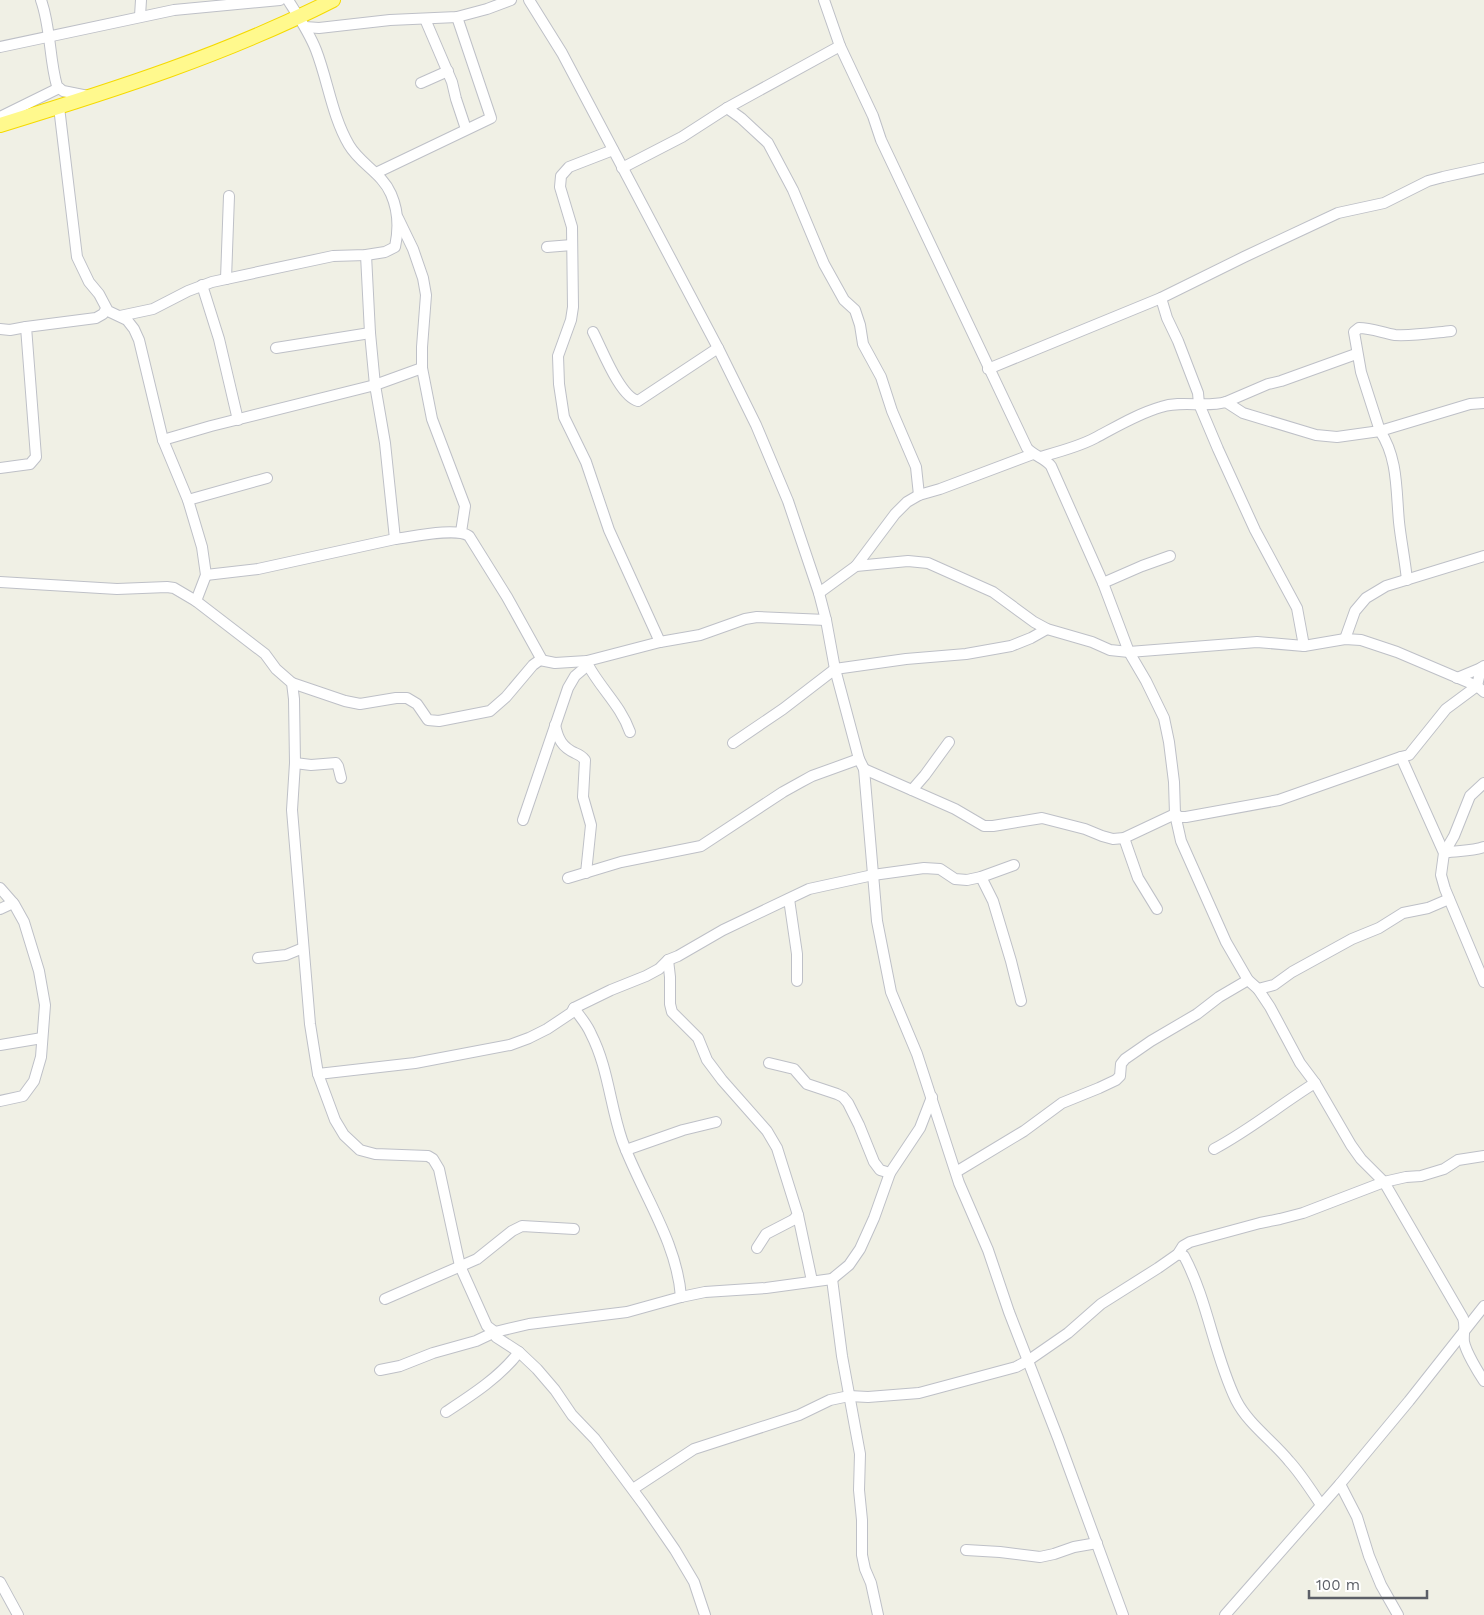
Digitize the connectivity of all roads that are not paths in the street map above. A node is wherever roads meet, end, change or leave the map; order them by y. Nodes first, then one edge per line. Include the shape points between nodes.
1 (40, 0) edge
2 (141, 0) edge
3 (280, 0) edge
4 (288, 0) edge
5 (333, 0) edge
6 (511, 0) edge
7 (529, 0) edge
8 (824, 0) edge
9 (140, 16) junction
10 (457, 17) junction
11 (425, 19) junction
12 (302, 22) junction
13 (48, 38) junction
14 (0, 46) edge
15 (840, 46) junction
16 (448, 71) junction
17 (421, 83) dead end
18 (59, 88) junction
19 (89, 96) junction
20 (59, 107) junction
21 (727, 108) junction
22 (0, 117) edge
23 (0, 125) edge
24 (466, 129) junction
25 (613, 150) junction
26 (622, 168) junction
27 (1484, 168) edge
28 (376, 173) junction
29 (229, 196) dead end
30 (396, 215) junction
31 (572, 245) junction
32 (546, 247) dead end
33 (366, 255) junction
34 (226, 279) junction
35 (202, 285) junction
36 (1161, 298) junction
37 (106, 309) junction
38 (120, 316) junction
39 (26, 327) junction
40 (0, 328) edge
41 (1451, 331) dead end
42 (593, 332) dead end
43 (370, 333) junction
44 (276, 348) dead end
45 (718, 348) junction
46 (1356, 354) junction
47 (422, 368) junction
48 (988, 369) junction
49 (375, 385) junction
50 (1226, 402) junction
51 (1484, 403) edge
52 (1199, 404) junction
53 (238, 420) junction
54 (1380, 431) junction
55 (163, 440) junction
56 (1036, 456) junction
57 (0, 468) edge
58 (267, 478) dead end
59 (919, 495) junction
60 (188, 500) junction
61 (461, 532) junction
62 (395, 539) junction
63 (1170, 556) dead end
64 (1484, 556) edge
65 (856, 566) junction
66 (206, 575) junction
67 (1407, 580) junction
68 (0, 582) edge
69 (1103, 583) junction
70 (819, 594) junction
71 (196, 601) junction
72 (826, 620) junction
73 (1047, 629) junction
74 (1345, 639) junction
75 (660, 642) junction
76 (1304, 646) junction
77 (1129, 652) junction
78 (542, 660) junction
79 (588, 663) junction
80 (1482, 667) edge
81 (835, 669) junction
82 (1457, 678) junction
83 (292, 683) junction
84 (1480, 689) edge
85 (555, 724) junction
86 (630, 732) dead end
87 (949, 742) dead end
88 (733, 743) dead end
89 (1400, 757) junction
90 (859, 759) junction
91 (295, 763) junction
92 (864, 769) junction
93 (341, 778) dead end
94 (1484, 783) edge
95 (912, 790) junction
96 (1175, 814) junction
97 (523, 820) dead end
98 (1124, 838) junction
99 (1484, 847) edge
100 (1444, 853) junction
101 (1014, 865) dead end
102 (586, 873) junction
103 (873, 875) junction
104 (981, 877) junction
105 (568, 878) dead end
106 (0, 888) edge
107 (789, 899) junction
108 (1449, 899) junction
109 (14, 903) junction
110 (0, 909) edge
111 (1158, 909) dead end
112 (303, 948) junction
113 (258, 958) dead end
114 (668, 960) junction
115 (1482, 970) edge
116 (797, 980) dead end
117 (1248, 980) junction
118 (1484, 982) edge
119 (1258, 989) junction
120 (1021, 1001) dead end
121 (574, 1008) junction
122 (42, 1038) junction
123 (0, 1045) edge
124 (769, 1063) dead end
125 (318, 1074) junction
126 (1315, 1083) junction
127 (932, 1097) junction
128 (0, 1100) edge
129 (716, 1122) dead end
130 (1214, 1149) dead end
131 (626, 1150) junction
132 (1484, 1156) edge
133 (956, 1172) junction
134 (890, 1173) junction
135 (1384, 1182) junction
136 (798, 1215) junction
137 (574, 1229) dead end
138 (757, 1248) dead end
139 (1178, 1254) junction
140 (460, 1266) junction
141 (832, 1279) junction
142 (812, 1281) junction
143 (680, 1297) junction
144 (385, 1299) dead end
145 (1484, 1306) edge
146 (1464, 1331) junction
147 (495, 1332) junction
148 (519, 1352) junction
149 (1029, 1360) junction
150 (380, 1370) dead end
151 (1484, 1381) edge
152 (849, 1396) junction
153 (446, 1412) dead end
154 (1340, 1484) junction
155 (633, 1489) junction
156 (1321, 1504) junction
157 (1097, 1543) junction
158 (966, 1550) dead end
159 (0, 1582) edge
160 (18, 1615) edge
161 (705, 1615) edge
162 (878, 1615) edge
163 (1122, 1615) edge
164 (1225, 1615) edge
165 (1398, 1615) edge

1 - 13 street
2 - 9 street
3 - 9 street via 201,6
4 - 12 street
5 - 12 highway
6 - 10 street
7 - 25 street via 562,53
8 - 15 street
9 - 13 street
10 - 11 street
10 - 24 street via 491,117
11 - 12 street via 319,28
11 - 16 street
12 - 19 highway
12 - 28 street via 316,50 346,139 353,151
13 - 14 street
13 - 18 street
15 - 21 street
15 - 48 street
16 - 17 street
16 - 24 street
18 - 19 street
18 - 22 street
19 - 20 highway
20 - 23 highway
20 - 37 street via 77,257
21 - 26 street via 682,137
21 - 59 street via 768,143 793,190 824,264 844,300 855,310 863,344 881,377 916,468
24 - 28 street
25 - 26 street
25 - 31 street via 569,168 561,176 560,187 572,223
26 - 45 street
27 - 36 street via 1435,179 1384,203 1338,213
28 - 30 street via 390,193
29 - 34 street
30 - 33 street via 394,248
30 - 47 street via 413,249 426,295
31 - 32 street
31 - 75 street via 573,307 558,361 563,411 586,462 609,530
33 - 34 street via 332,256
33 - 43 street
34 - 35 street
35 - 38 street via 153,309
35 - 53 street via 219,339
36 - 48 street
36 - 52 street via 1198,393
37 - 38 street
37 - 39 street via 96,318
38 - 55 street via 132,326 139,340
39 - 40 street
39 - 57 street via 36,457 30,464
41 - 46 street via 1409,336 1359,328 1354,332
42 - 45 street via 618,380 636,400 641,400
43 - 44 street
43 - 49 street
45 - 70 street via 756,425 788,501
46 - 50 street
46 - 54 street
47 - 49 street
47 - 61 street via 432,419 465,506
48 - 56 street via 1027,448
49 - 53 street
49 - 62 street via 385,442
50 - 52 street
50 - 54 street via 1243,413 1316,435 1337,437
51 - 54 street via 1463,406
52 - 56 street via 1163,406 1093,439
52 - 76 street via 1255,530 1297,608
53 - 55 street
54 - 67 street via 1390,452 1396,479
55 - 60 street
56 - 59 street
56 - 69 street via 1051,466
58 - 60 street
59 - 65 street via 895,514
60 - 66 street via 202,547
61 - 62 street
61 - 78 street via 472,540
62 - 66 street via 258,569
63 - 69 street
64 - 67 street
65 - 70 street
65 - 73 street via 908,561 928,563 993,592
66 - 71 street
67 - 74 street via 1386,586 1366,598 1355,611
68 - 71 street via 117,589 168,587
69 - 77 street
70 - 72 street
71 - 83 street via 265,654
72 - 75 street via 757,617 700,635
72 - 81 street
73 - 77 street via 1110,650
73 - 81 street via 1011,646
74 - 76 street
74 - 82 street via 1372,642
75 - 79 street
76 - 77 street via 1257,642
77 - 96 street via 1164,718 1170,742
78 - 79 street via 555,664
78 - 83 street via 533,665 492,710 439,720 428,720 417,704 406,698 360,704
79 - 85 street via 568,688
79 - 86 street via 621,712
80 - 82 street
80 - 84 street
81 - 88 street
81 - 90 street
82 - 84 street
83 - 91 street
84 - 89 street via 1446,709 1409,755
85 - 97 street
85 - 102 street via 563,745 585,760 583,797 591,825
87 - 95 street
89 - 96 street via 1279,800 1186,817
89 - 100 street
90 - 92 street
90 - 102 street via 795,785 701,846 621,862
91 - 93 street via 336,763
91 - 112 street via 292,810
92 - 95 street
92 - 103 street
94 - 100 street via 1470,796
95 - 98 street via 984,826 1042,818 1085,828 1113,839
96 - 98 street
96 - 117 street via 1187,857 1226,942
98 - 111 street via 1138,878
99 - 100 street
100 - 108 street via 1441,875
101 - 104 street
102 - 105 street
103 - 104 street via 932,868 943,870 956,879
103 - 107 street via 809,889
103 - 127 street via 877,921 891,992
104 - 120 street via 993,901
106 - 109 street
107 - 114 street
107 - 116 street via 797,954
108 - 115 street
108 - 119 street via 1403,913 1292,972 1274,985
109 - 110 street
109 - 122 street via 24,922 38,971 45,1006
112 - 113 street via 286,955
112 - 125 street
114 - 121 street via 646,976
114 - 136 street via 672,1012 698,1038 707,1060 770,1135
115 - 118 street
117 - 119 street
117 - 133 street via 1125,1059 1116,1080 1062,1103 1024,1131
119 - 126 street
121 - 125 street via 547,1029 510,1045 415,1063
121 - 131 street via 597,1046
122 - 123 street
122 - 128 street via 38,1067 29,1090 21,1097
124 - 134 street via 793,1069 807,1084 843,1097 874,1162 880,1170
125 - 140 street via 335,1120 344,1135 360,1150 375,1154 428,1156 436,1164
126 - 130 street
126 - 135 street via 1351,1145
127 - 133 street
127 - 134 street via 920,1128
129 - 131 street
131 - 143 street via 670,1252 680,1280
132 - 135 street via 1458,1160 1444,1169 1421,1176
133 - 149 street
134 - 141 street via 860,1248 849,1265
135 - 139 street via 1304,1213 1190,1242
135 - 146 street via 1459,1311 1465,1323
136 - 138 street via 766,1234
136 - 142 street
137 - 140 street via 522,1226 488,1252
139 - 149 street via 1101,1304 1068,1333
139 - 156 street via 1184,1256 1194,1280 1228,1385 1237,1402 1291,1463
140 - 144 street
140 - 147 street via 487,1326
141 - 142 street
141 - 152 street
142 - 143 street
143 - 147 street via 627,1312 546,1321
145 - 146 street
146 - 151 street via 1466,1348
146 - 154 street
147 - 148 street via 496,1337
147 - 150 street via 476,1341
148 - 153 street via 483,1387
148 - 155 street via 555,1390
149 - 152 street via 1009,1370 919,1393
149 - 157 street
152 - 155 street via 694,1450
152 - 162 street via 860,1454 862,1555
154 - 156 street
154 - 165 street via 1357,1517 1381,1585
155 - 161 street via 694,1582
156 - 164 street
157 - 158 street via 1040,1557
157 - 163 street
159 - 160 street

